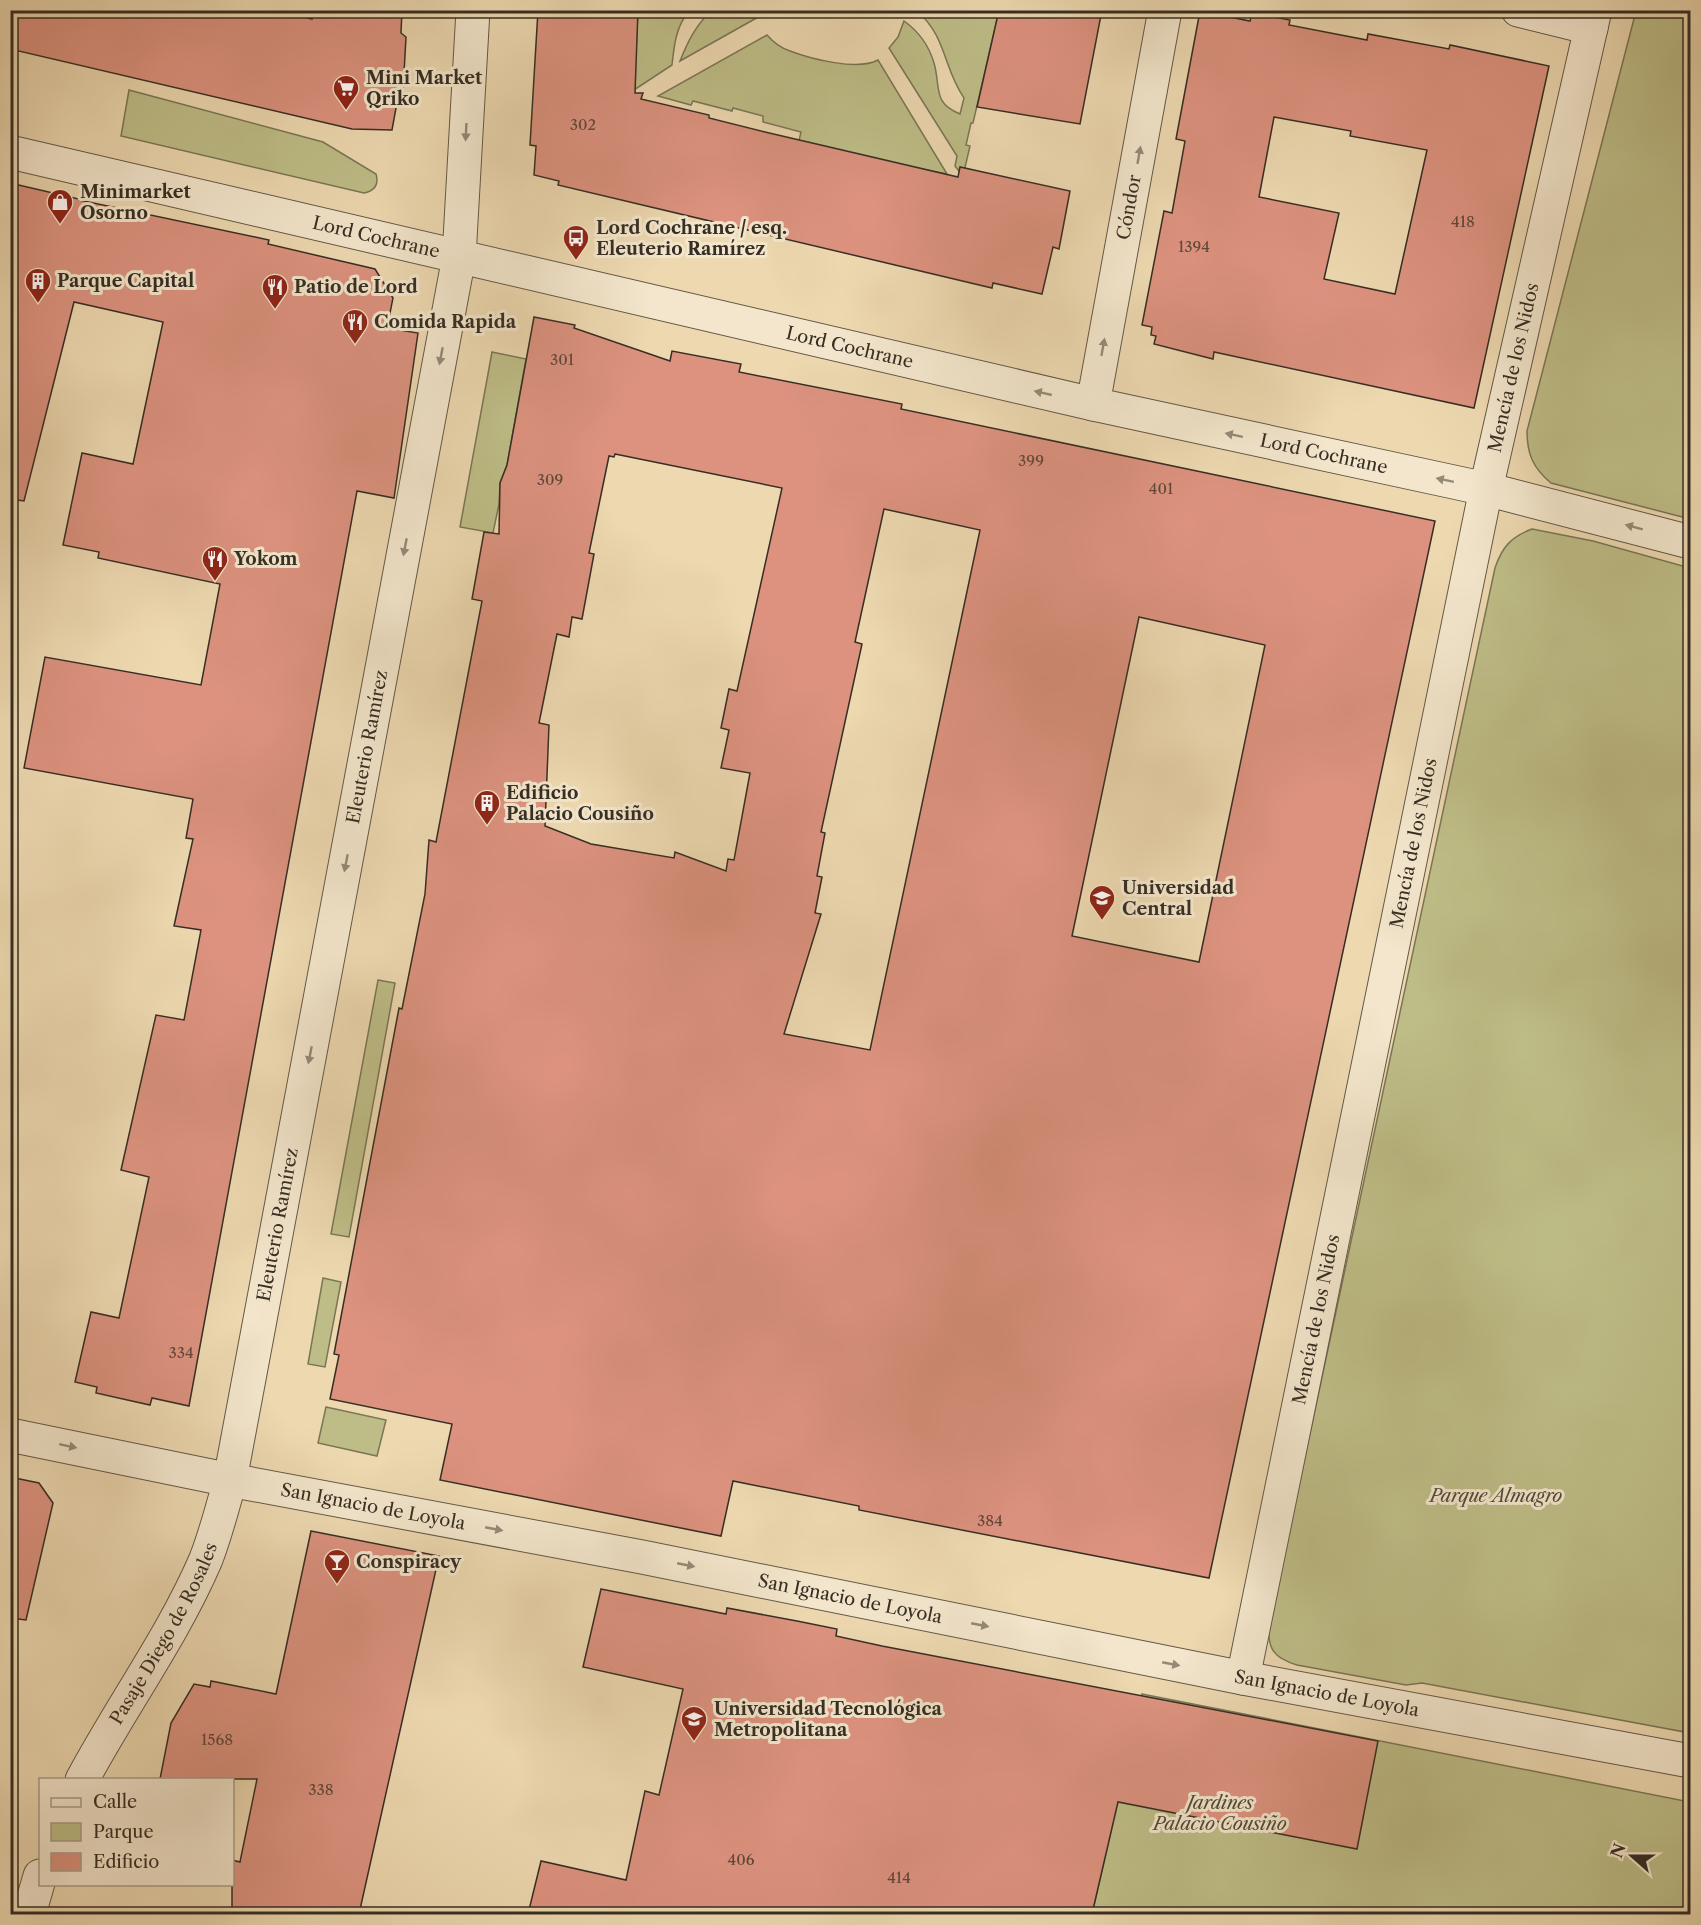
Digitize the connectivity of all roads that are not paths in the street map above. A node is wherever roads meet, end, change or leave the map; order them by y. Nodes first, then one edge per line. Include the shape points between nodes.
1 (473, 10) edge
2 (1165, 10) edge
3 (1518, 10) edge
4 (1593, 19) edge
5 (10, 152) edge
6 (459, 257) junction
7 (1093, 404) junction
8 (1486, 489) junction
9 (1690, 542) edge
10 (10, 1435) edge
11 (230, 1480) junction
12 (1243, 1678) junction
13 (1690, 1761) edge
14 (83, 1778) edge
15 (39, 1879) edge
16 (28, 1914) edge

1 -> 6 street, Eleuterio Ramírez
7 -> 2 street, Cóndor
3 - 4 street
4 - 8 street, Mencía de los Nidos
5 - 6 street, Lord Cochrane
7 -> 6 street, Lord Cochrane
6 -> 11 street, Eleuterio Ramírez
8 -> 7 street, Lord Cochrane
9 -> 8 street, Lord Cochrane
8 - 12 street, Mencía de los Nidos
10 -> 11 street, San Ignacio de Loyola
11 -> 12 street, San Ignacio de Loyola via 642,1557
11 - 14 street, Pasaje Diego de Rosales via 220,1520 190,1593
12 - 13 street, San Ignacio de Loyola
15 - 16 street

